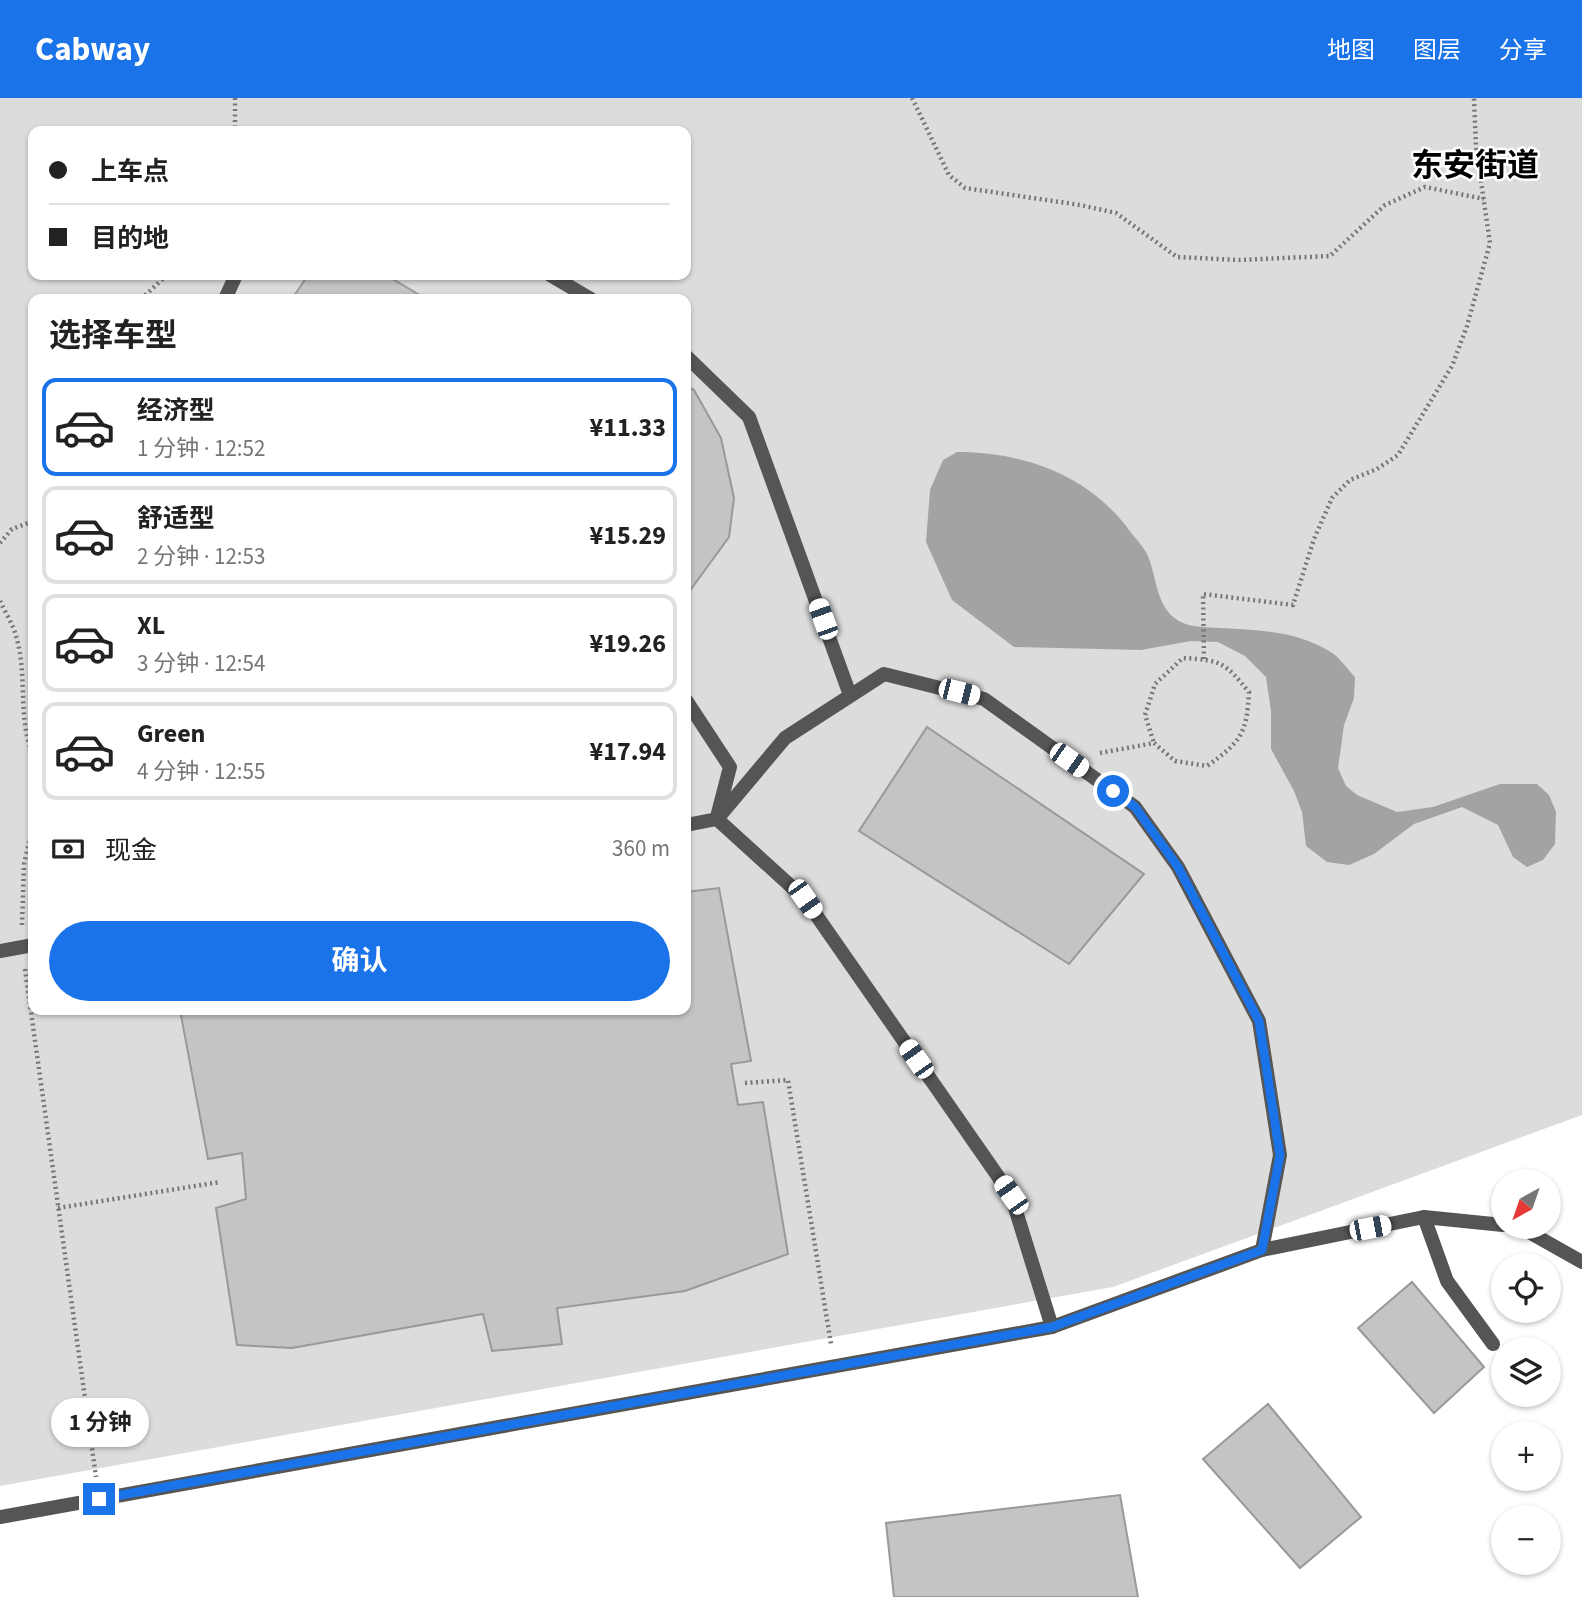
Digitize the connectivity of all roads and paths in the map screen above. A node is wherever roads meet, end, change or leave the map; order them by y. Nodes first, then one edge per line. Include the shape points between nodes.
1 (235, 98) edge
2 (912, 98) edge
3 (1474, 98) edge
4 (235, 126) edge
5 (1484, 199) junction
6 (162, 280) edge
7 (559, 280) edge
8 (146, 294) edge
9 (582, 294) edge
10 (691, 361) edge
11 (28, 523) edge
12 (0, 543) edge
13 (0, 601) edge
14 (1204, 659) junction
15 (850, 695) junction
16 (691, 708) edge
17 (28, 743) edge
18 (1154, 743) junction
19 (1069, 760) junction
20 (717, 819) junction
21 (691, 824) edge
22 (28, 847) edge
23 (28, 946) edge
24 (0, 951) edge
25 (36, 1015) edge
26 (746, 1083) dead end
27 (220, 1182) dead end
28 (58, 1208) junction
29 (1424, 1217) junction
30 (1491, 1224) edge
31 (1541, 1239) edge
32 (1262, 1250) junction
33 (1582, 1262) edge
34 (1052, 1327) junction
35 (1491, 1341) edge
36 (834, 1366) junction
37 (99, 1499) junction
38 (0, 1517) edge

1 - 4 path
2 - 5 path via 950,175 965,188 1116,213 1177,257 1330,256 1385,205 1425,187
3 - 5 path
5 - 14 path via 1490,243 1467,326 1452,366 1398,455 1350,480 1332,498 1293,604 1203,594
6 - 8 path
7 - 9 street
10 - 15 street via 749,416
11 - 12 path via 12,528
13 - 17 path via 16,636
14 - 18 path via 1184,658 1155,684 1145,715
14 - 18 path via 1226,665 1249,692 1247,723 1231,749 1208,766 1175,761
15 - 19 street via 884,674 984,699
15 - 20 street via 785,738
16 - 20 street via 730,767
18 - 19 path
19 - 32 street via 1135,807 1178,867 1259,1021 1280,1155
20 - 21 street
20 - 34 street via 805,899 1011,1195
22 - 23 path via 24,864
23 - 24 street
25 - 28 path
26 - 36 path via 788,1080
27 - 28 path
28 - 37 path
29 - 30 street
29 - 32 street
29 - 35 street via 1447,1281
31 - 33 street
32 - 34 street
34 - 36 street
36 - 37 street
37 - 38 street

